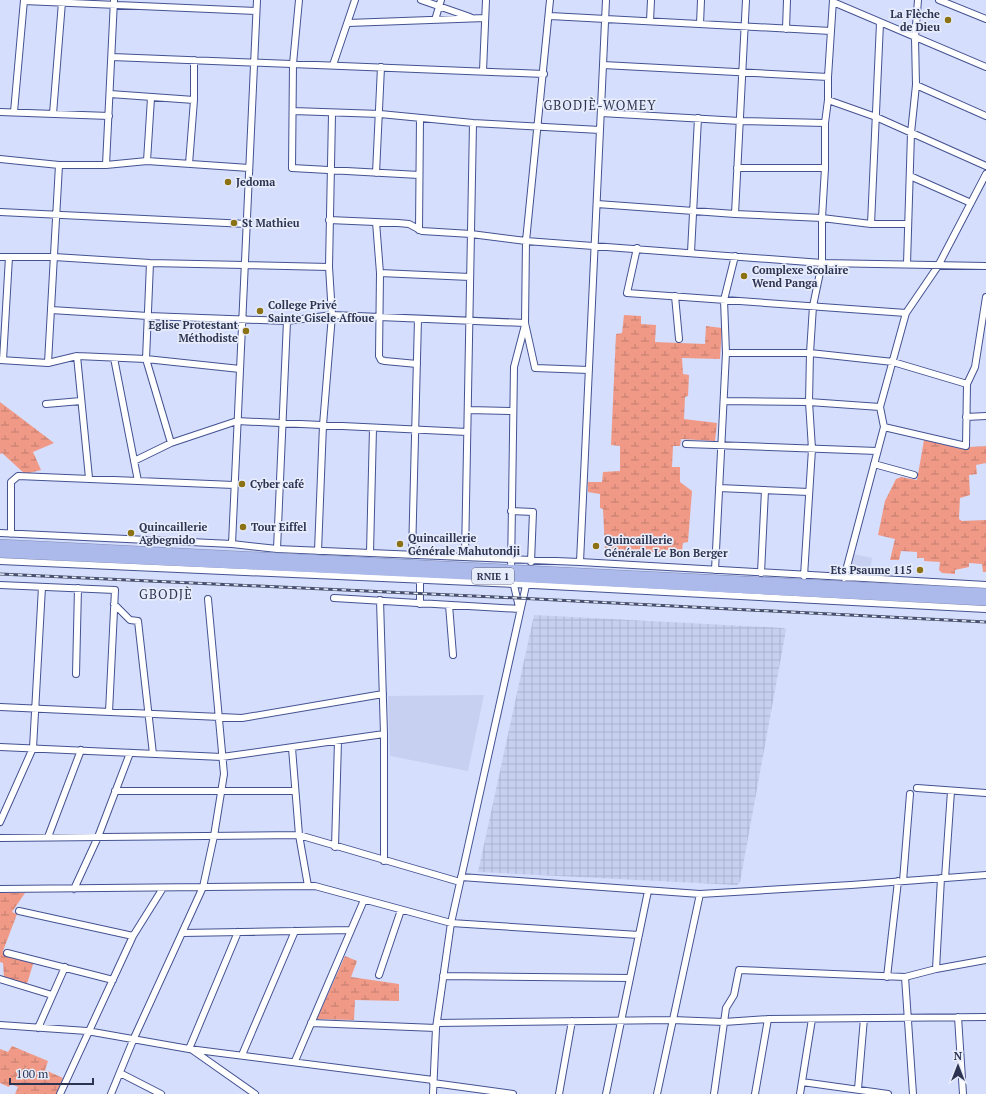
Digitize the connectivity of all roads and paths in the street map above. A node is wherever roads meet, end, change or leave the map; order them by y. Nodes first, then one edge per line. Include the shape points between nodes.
1 (24, 0) edge
2 (257, 0) edge
3 (299, 0) edge
4 (355, 0) edge
5 (420, 0) edge
6 (486, 0) edge
7 (550, 0) edge
8 (606, 0) edge
9 (651, 0) edge
10 (701, 0) edge
11 (746, 0) edge
12 (787, 0) edge
13 (918, 0) edge
14 (939, 0) edge
15 (833, 1) edge
16 (62, 2) junction
17 (114, 2) edge
18 (440, 3) edge
19 (256, 11) junction
20 (550, 16) junction
21 (473, 18) junction
22 (485, 18) junction
23 (605, 19) junction
24 (986, 19) edge
25 (435, 20) junction
26 (650, 22) junction
27 (348, 23) junction
28 (880, 23) junction
29 (700, 24) junction
30 (745, 26) junction
31 (786, 29) junction
32 (831, 31) junction
33 (915, 38) junction
34 (112, 57) junction
35 (194, 60) junction
36 (254, 62) junction
37 (293, 64) junction
38 (333, 65) junction
39 (603, 65) junction
40 (381, 67) junction
41 (986, 67) edge
42 (483, 71) junction
43 (742, 73) junction
44 (544, 74) junction
45 (828, 77) junction
46 (916, 85) junction
47 (110, 94) junction
48 (151, 98) junction
49 (194, 100) junction
50 (828, 100) junction
51 (293, 111) junction
52 (0, 112) edge
53 (14, 112) junction
54 (600, 113) junction
55 (53, 114) junction
56 (332, 114) junction
57 (380, 114) junction
58 (108, 116) junction
59 (876, 116) junction
60 (986, 116) edge
61 (420, 118) junction
62 (698, 118) junction
63 (740, 121) junction
64 (825, 123) junction
65 (473, 124) junction
66 (538, 126) junction
67 (600, 130) junction
68 (911, 133) junction
69 (0, 159) edge
70 (148, 162) junction
71 (189, 164) junction
72 (59, 165) junction
73 (106, 165) junction
74 (986, 166) edge
75 (249, 168) junction
76 (738, 168) junction
77 (825, 168) junction
78 (329, 171) junction
79 (376, 173) junction
80 (986, 174) edge
81 (419, 175) junction
82 (910, 176) junction
83 (970, 203) junction
84 (597, 204) junction
85 (693, 211) junction
86 (0, 212) edge
87 (56, 214) junction
88 (735, 214) junction
89 (822, 218) junction
90 (329, 220) junction
91 (376, 222) junction
92 (247, 224) junction
93 (871, 224) junction
94 (907, 224) junction
95 (419, 230) junction
96 (471, 234) junction
97 (526, 241) junction
98 (594, 246) junction
99 (636, 248) junction
100 (691, 252) junction
101 (735, 256) junction
102 (0, 257) edge
103 (9, 257) junction
104 (54, 257) junction
105 (150, 263) junction
106 (822, 263) junction
107 (907, 264) junction
108 (244, 266) junction
109 (938, 266) junction
110 (986, 266) edge
111 (329, 267) junction
112 (380, 272) junction
113 (470, 277) junction
114 (675, 296) junction
115 (986, 297) edge
116 (724, 300) junction
117 (813, 306) junction
118 (51, 310) junction
119 (906, 313) junction
120 (332, 315) junction
121 (984, 315) edge
122 (148, 316) junction
123 (379, 317) junction
124 (242, 319) junction
125 (418, 319) junction
126 (286, 321) junction
127 (469, 321) junction
128 (525, 323) junction
129 (679, 339) dead end
130 (726, 353) junction
131 (810, 353) junction
132 (78, 356) junction
133 (114, 358) junction
134 (146, 359) junction
135 (1, 360) edge
136 (893, 362) junction
137 (48, 363) junction
138 (416, 364) junction
139 (240, 368) junction
140 (589, 370) junction
141 (967, 384) junction
142 (81, 401) junction
143 (724, 401) junction
144 (809, 402) junction
145 (46, 404) dead end
146 (880, 407) junction
147 (468, 410) junction
148 (513, 411) junction
149 (986, 416) edge
150 (966, 417) junction
151 (238, 421) junction
152 (282, 423) junction
153 (322, 425) junction
154 (884, 427) junction
155 (373, 428) junction
156 (415, 430) junction
157 (467, 432) junction
158 (171, 443) junction
159 (686, 444) dead end
160 (722, 446) junction
161 (812, 449) junction
162 (877, 451) junction
163 (134, 461) junction
164 (874, 464) junction
165 (914, 475) dead end
166 (90, 478) junction
167 (138, 481) junction
168 (234, 486) junction
169 (719, 488) junction
170 (765, 490) junction
171 (809, 492) junction
172 (511, 511) junction
173 (0, 533) edge
174 (11, 534) junction
175 (0, 544) edge
176 (232, 544) junction
177 (277, 549) junction
178 (318, 550) junction
179 (0, 553) edge
180 (370, 553) junction
181 (412, 555) junction
182 (465, 557) junction
183 (0, 561) edge
184 (580, 562) junction
185 (715, 570) junction
186 (512, 572) junction
187 (529, 573) junction
188 (761, 573) junction
189 (804, 576) junction
190 (844, 578) junction
191 (420, 580) junction
192 (0, 585) edge
193 (986, 585) edge
194 (42, 587) junction
195 (78, 588) junction
196 (986, 593) edge
197 (334, 598) dead end
198 (208, 599) dead end
199 (380, 600) junction
200 (986, 602) edge
201 (114, 604) junction
202 (420, 604) junction
203 (449, 605) junction
204 (520, 609) junction
205 (986, 609) edge
206 (453, 655) dead end
207 (76, 674) dead end
208 (383, 694) junction
209 (0, 707) edge
210 (35, 708) junction
211 (109, 712) junction
212 (149, 714) junction
213 (219, 717) junction
214 (384, 734) junction
215 (338, 741) junction
216 (0, 746) edge
217 (33, 748) junction
218 (292, 748) junction
219 (81, 750) junction
220 (130, 753) junction
221 (153, 754) junction
222 (222, 757) junction
223 (917, 788) dead end
224 (951, 790) junction
225 (115, 791) junction
226 (221, 791) junction
227 (295, 791) junction
228 (986, 793) edge
229 (910, 794) dead end
230 (0, 822) edge
231 (299, 835) junction
232 (214, 836) junction
233 (48, 837) junction
234 (98, 837) junction
235 (0, 838) edge
236 (335, 847) junction
237 (384, 861) junction
238 (986, 875) edge
239 (943, 878) junction
240 (460, 880) junction
241 (900, 881) junction
242 (308, 886) junction
243 (203, 887) junction
244 (163, 888) junction
245 (74, 889) junction
246 (0, 890) edge
247 (648, 891) junction
248 (700, 894) junction
249 (364, 900) junction
250 (402, 910) junction
251 (19, 911) dead end
252 (451, 923) junction
253 (351, 930) junction
254 (295, 931) junction
255 (238, 932) junction
256 (182, 933) junction
257 (639, 935) junction
258 (133, 936) junction
259 (7, 952) dead end
260 (986, 960) edge
261 (65, 967) junction
262 (936, 969) junction
263 (379, 974) dead end
264 (443, 976) junction
265 (887, 977) junction
266 (905, 977) junction
267 (630, 978) junction
268 (0, 979) edge
269 (113, 980) junction
270 (52, 995) junction
271 (958, 1017) junction
272 (986, 1017) edge
273 (864, 1018) junction
274 (909, 1018) junction
275 (768, 1019) junction
276 (812, 1019) junction
277 (672, 1020) junction
278 (621, 1021) junction
279 (572, 1022) junction
280 (724, 1022) junction
281 (311, 1023) junction
282 (0, 1025) edge
283 (437, 1025) junction
284 (38, 1028) junction
285 (87, 1031) junction
286 (134, 1038) junction
287 (189, 1048) junction
288 (242, 1055) junction
289 (295, 1061) junction
290 (120, 1073) junction
291 (433, 1082) junction
292 (802, 1082) junction
293 (858, 1089) junction
294 (60, 1094) edge
295 (111, 1094) edge
296 (162, 1094) edge
297 (255, 1094) edge
298 (433, 1094) edge
299 (513, 1094) edge
300 (559, 1094) edge
301 (606, 1094) edge
302 (657, 1094) edge
303 (714, 1094) edge
304 (755, 1094) edge
305 (800, 1094) edge
306 (888, 1094) edge
307 (913, 1094) edge
308 (963, 1094) edge

1 - 16 street
1 - 53 street
2 - 19 street
3 - 37 street
4 - 27 street
5 - 18 street
6 - 22 street
7 - 20 street
8 - 23 street
9 - 26 street
10 - 29 street
11 - 30 street
12 - 31 street
13 - 33 street
14 - 24 street
15 - 28 street
15 - 32 street
16 - 17 street
16 - 55 street
17 - 19 street
17 - 34 street
18 - 21 street
18 - 25 street
19 - 36 street
20 - 23 street
20 - 44 street
21 - 22 street
21 - 25 street
22 - 42 street
23 - 26 street
23 - 39 street
25 - 27 street
26 - 29 street
27 - 38 street
28 - 33 street
28 - 59 street
29 - 30 street
30 - 31 street
30 - 43 street
31 - 32 street
32 - 45 street
33 - 41 street
33 - 46 street
34 - 35 street
34 - 47 street
35 - 36 street
35 - 49 street
36 - 37 street
36 - 75 street
37 - 38 street
37 - 51 street
38 - 40 street
39 - 43 street
39 - 54 street
40 - 42 street
40 - 57 street
42 - 44 street
43 - 45 street
43 - 63 street
44 - 66 street
45 - 50 street
46 - 60 street
46 - 68 street
47 - 48 street
47 - 58 street
48 - 49 street
48 - 70 street
49 - 71 street
50 - 59 street
50 - 64 street
51 - 56 street
51 - 78 street via 292,168
52 - 53 street
53 - 55 street
54 - 62 street
54 - 67 street
55 - 58 street
56 - 57 street
56 - 78 street
57 - 61 street
57 - 79 street
58 - 73 street
59 - 68 street
59 - 93 street
61 - 65 street
61 - 81 street
62 - 63 street
62 - 85 street
63 - 64 street
63 - 76 street
64 - 77 street
65 - 66 street
65 - 96 street
66 - 67 street
66 - 97 street
67 - 84 street
68 - 74 street
68 - 82 street
69 - 72 street
70 - 71 street
70 - 73 street
71 - 75 street
72 - 73 street
72 - 87 street
75 - 92 street
76 - 77 street
76 - 88 street
77 - 89 street
78 - 79 street
78 - 90 street
79 - 81 street
80 - 83 street
81 - 95 street
82 - 83 street
82 - 94 street
83 - 109 street
84 - 85 street
84 - 98 street
85 - 88 street
85 - 100 street
86 - 87 street
87 - 92 street
87 - 104 street
88 - 89 street
89 - 93 street
89 - 106 street
90 - 91 street
90 - 111 street
91 - 95 street via 409,224
91 - 112 street
92 - 108 street
93 - 94 street
94 - 107 street
95 - 96 street
96 - 97 street
96 - 113 street
97 - 98 street
97 - 128 street
98 - 99 street
98 - 140 street
99 - 100 street
99 - 114 street via 627,293
100 - 101 street
101 - 106 street
101 - 116 street
102 - 103 street
103 - 104 street
103 - 135 street
104 - 105 street
104 - 118 street
105 - 108 street
105 - 122 street
106 - 107 street
106 - 117 street
107 - 109 street
108 - 111 street
108 - 124 street
109 - 110 street
109 - 119 street
111 - 120 street
112 - 113 street
112 - 123 street
113 - 127 street
114 - 116 street
114 - 129 street
115 - 121 street
116 - 117 street
116 - 130 street
117 - 119 street
117 - 131 street
118 - 122 street
118 - 137 street
119 - 136 street
120 - 123 street
120 - 126 street
120 - 153 street
121 - 141 street via 975,367
122 - 124 street
122 - 134 street
123 - 125 street
123 - 138 street via 381,360
124 - 126 street
124 - 139 street
125 - 127 street
125 - 138 street
126 - 152 street
127 - 128 street
127 - 147 street
128 - 140 street via 535,368
128 - 148 street via 514,367
130 - 131 street
130 - 143 street
131 - 136 street
131 - 144 street
132 - 133 street
132 - 137 street
132 - 142 street
133 - 134 street
133 - 163 street
134 - 139 street
134 - 158 street
135 - 137 street
136 - 141 street
136 - 146 street
138 - 156 street
139 - 151 street
140 - 184 street
141 - 150 street
142 - 145 street
142 - 166 street
143 - 144 street
143 - 160 street
144 - 146 street
144 - 161 street
146 - 154 street
147 - 148 street
147 - 157 street
148 - 172 street
149 - 150 street
150 - 154 street via 966,446
151 - 152 street
151 - 158 street
151 - 168 street
152 - 153 street
152 - 177 street
153 - 155 street
153 - 178 street
154 - 162 street
155 - 156 street
155 - 180 street
156 - 157 street
156 - 181 street
157 - 182 street
158 - 163 street
159 - 160 street
160 - 161 street
160 - 169 street
161 - 162 street
161 - 171 street
162 - 164 street
163 - 167 street
164 - 165 street
164 - 190 street
166 - 167 street
166 - 174 street via 18,476 13,479
167 - 168 street
168 - 176 street
169 - 170 street
169 - 185 street
170 - 171 street
170 - 188 street
171 - 189 street
172 - 186 street
172 - 187 street via 533,512
173 - 174 street
174 - 176 street
175 - 186 highway, RNIE 1
176 - 177 street
177 - 178 street
178 - 180 street
179 - 186 highway, RNIE 1
180 - 181 street
181 - 182 street
182 - 186 street
183 - 191 street
184 - 185 street
184 - 187 street
185 - 188 street
186 - 187 highway, RNIE 1
186 - 187 street
186 - 191 street
186 - 204 street
187 - 196 highway, RNIE 1
187 - 200 highway, RNIE 1
187 - 204 street
187 - 205 street
188 - 189 street
189 - 190 street
190 - 193 street
191 - 202 street
192 - 194 street
194 - 195 street
194 - 210 street
195 - 201 street via 115,590
195 - 207 street
197 - 199 street
198 - 213 street
199 - 202 street
199 - 208 street
201 - 211 street
201 - 212 street via 130,620 138,621
202 - 203 street
203 - 204 street
203 - 206 street
204 - 240 street
208 - 213 street via 242,718
208 - 214 street
209 - 210 street
210 - 211 street
210 - 217 street
211 - 212 street
212 - 213 street
212 - 221 street
213 - 222 street
214 - 215 street
214 - 237 street
215 - 218 street
215 - 236 street
216 - 217 street
217 - 219 street
217 - 230 street
218 - 222 street
218 - 227 street
219 - 220 street
219 - 233 street
220 - 221 street
220 - 225 street
221 - 222 street
222 - 226 street via 224,774
223 - 224 street
224 - 228 street
224 - 239 street
225 - 226 street
225 - 234 street
226 - 227 street
226 - 232 street
227 - 231 street
229 - 241 street
231 - 232 street
231 - 236 street
231 - 242 street
232 - 234 street
232 - 243 street
233 - 234 street
233 - 235 street
234 - 245 street
236 - 237 street
237 - 240 street
238 - 239 street
239 - 241 street
239 - 262 street
240 - 247 street
240 - 252 street
241 - 248 street
241 - 265 street
242 - 243 street
242 - 249 street
243 - 244 street
243 - 256 street
244 - 245 street
244 - 258 street
245 - 246 street
247 - 248 street
247 - 257 street
248 - 277 street
249 - 250 street
249 - 253 street
250 - 252 street
250 - 263 street
251 - 258 street
252 - 257 street
252 - 264 street
253 - 254 street
253 - 281 street
254 - 255 street
254 - 288 street
255 - 256 street
255 - 287 street
256 - 286 street
257 - 267 street
258 - 269 street
259 - 261 street
260 - 262 street
261 - 269 street
261 - 270 street
262 - 266 street
264 - 267 street
264 - 283 street
265 - 266 street
265 - 280 street via 739,970 734,996 726,1008
266 - 274 street
267 - 278 street
268 - 270 street
269 - 285 street
270 - 284 street
271 - 272 street
271 - 274 street
271 - 308 street
273 - 274 street
273 - 276 street
273 - 293 street
274 - 307 street
275 - 276 street
275 - 280 street
275 - 304 street
276 - 292 street
277 - 278 street
277 - 280 street
277 - 302 street
278 - 279 street
278 - 301 street
279 - 283 street
279 - 300 street
280 - 303 street
281 - 283 street
281 - 289 street
282 - 284 street
283 - 291 street
284 - 285 street
285 - 286 street
285 - 294 street
286 - 287 street
286 - 290 street
287 - 288 street
287 - 297 street
288 - 289 street
289 - 291 street
290 - 295 street
290 - 296 street
291 - 298 street
291 - 299 street
292 - 293 street
292 - 305 street
293 - 306 street

